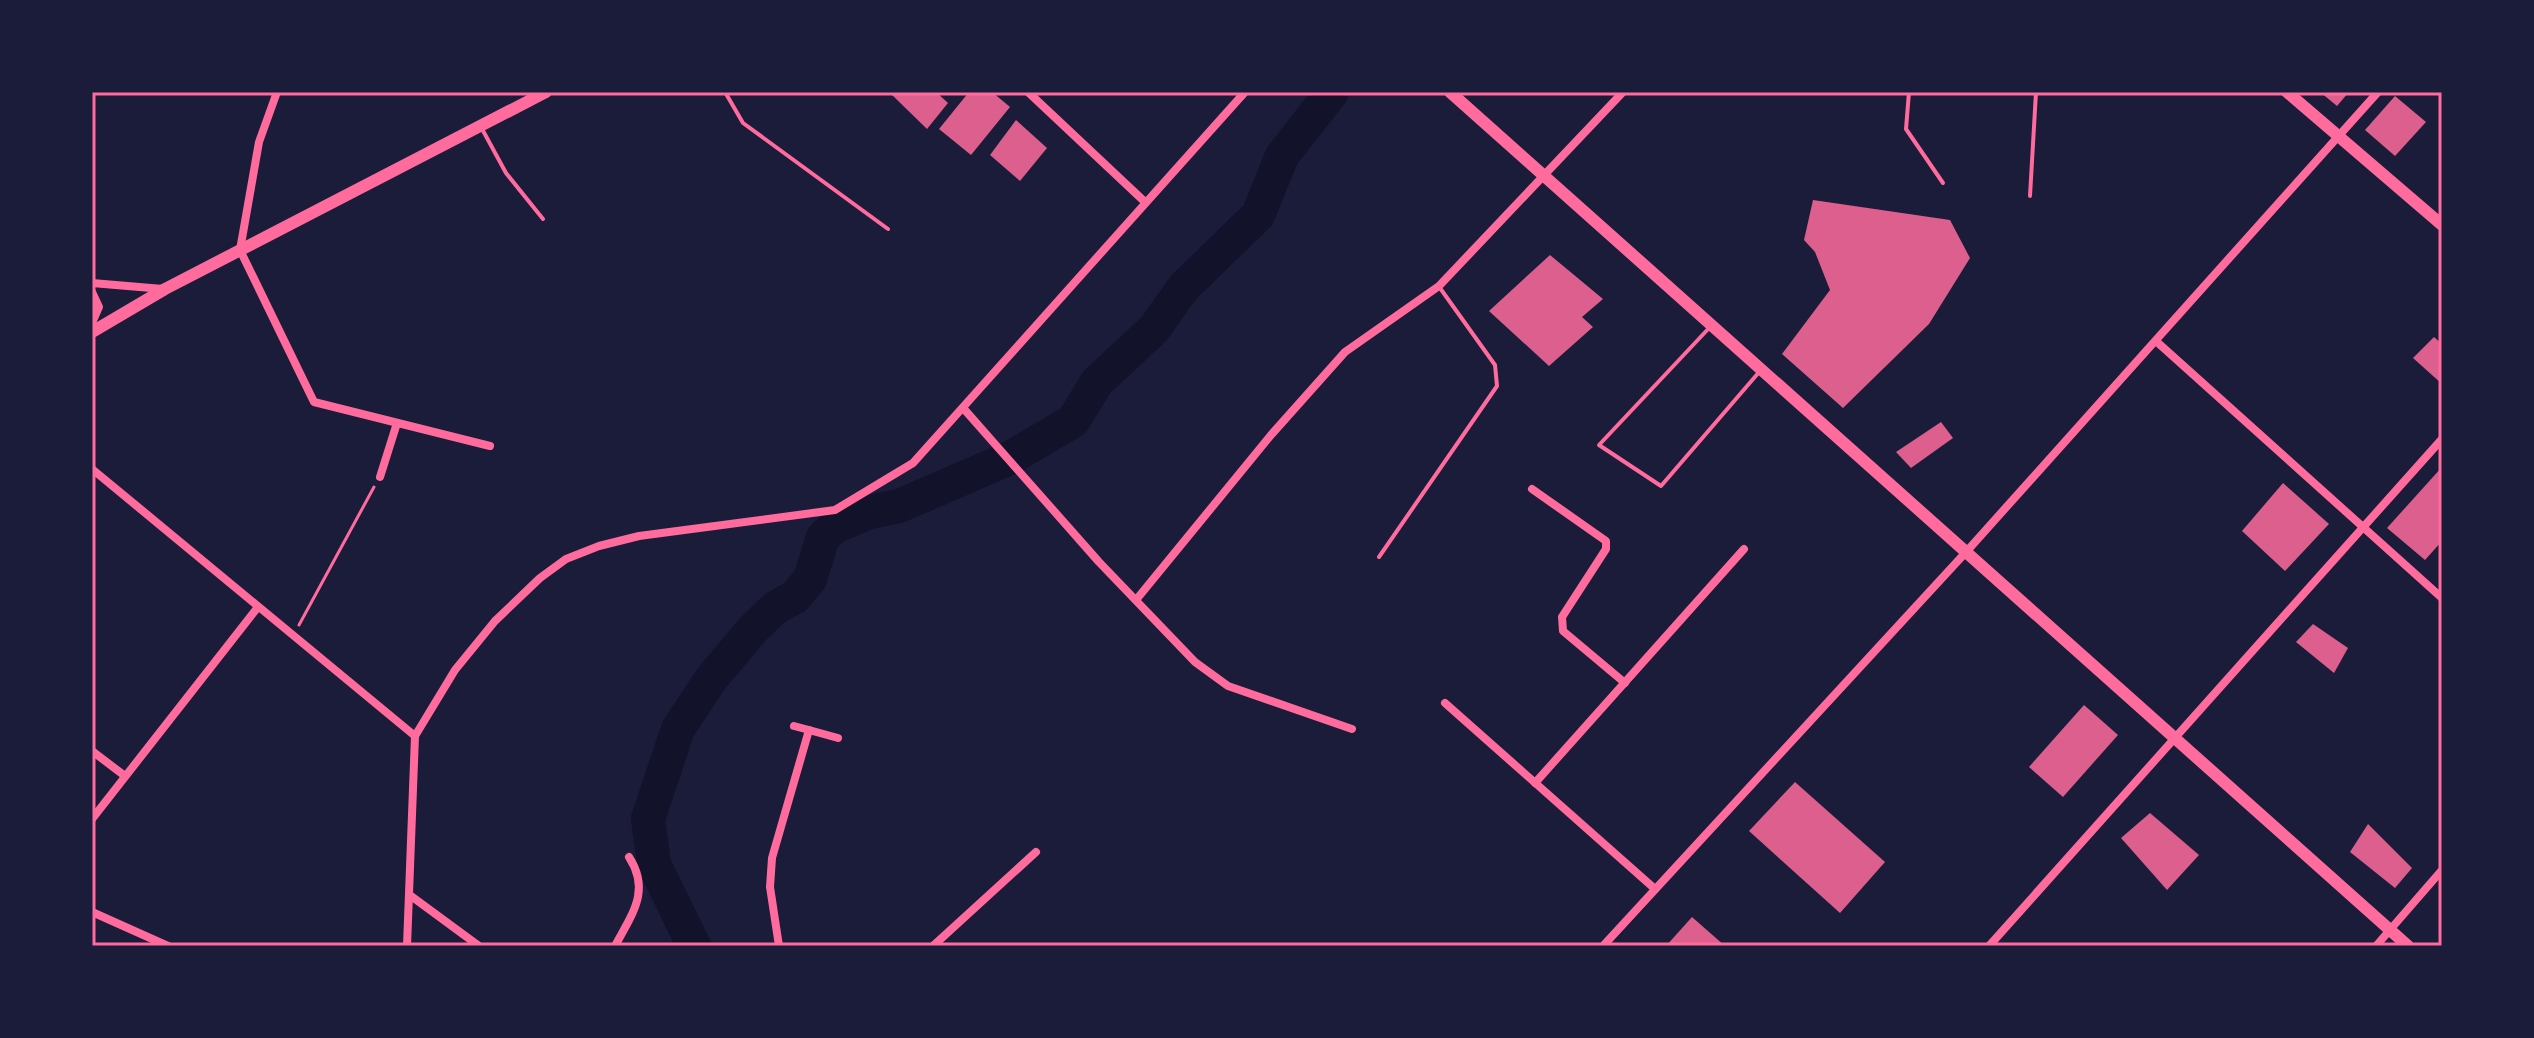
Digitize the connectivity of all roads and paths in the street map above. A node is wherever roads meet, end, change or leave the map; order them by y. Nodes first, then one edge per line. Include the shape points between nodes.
1 (277, 92) edge
2 (546, 92) edge
3 (725, 92) edge
4 (1028, 92) edge
5 (1245, 92) edge
6 (1450, 92) edge
7 (1623, 92) edge
8 (1909, 92) edge
9 (2036, 92) edge
10 (2287, 92) edge
11 (2378, 92) edge
12 (480, 125) junction
13 (2338, 137) junction
14 (1545, 177) junction
15 (1943, 183) dead end
16 (2030, 196) dead end
17 (1145, 202) junction
18 (543, 219) dead end
19 (2442, 225) edge
20 (888, 229) dead end
21 (240, 250) junction
22 (92, 283) edge
23 (1439, 286) junction
24 (165, 289) junction
25 (92, 292) edge
26 (92, 323) edge
27 (1711, 325) junction
28 (92, 332) edge
29 (2157, 342) junction
30 (1762, 368) junction
31 (964, 409) junction
32 (397, 423) junction
33 (2442, 439) edge
34 (490, 446) dead end
35 (92, 469) edge
36 (380, 477) joint
37 (1532, 489) dead end
38 (2364, 528) junction
39 (1744, 549) dead end
40 (1967, 551) junction
41 (1379, 557) dead end
42 (2442, 598) edge
43 (1136, 600) junction
44 (258, 607) junction
45 (293, 636) junction
46 (1625, 683) junction
47 (1445, 703) dead end
48 (794, 726) dead end
49 (1352, 729) dead end
50 (809, 730) junction
51 (415, 736) junction
52 (838, 738) dead end
53 (2174, 739) junction
54 (92, 751) edge
55 (125, 776) junction
56 (1535, 783) junction
57 (92, 819) edge
58 (1036, 852) dead end
59 (629, 857) dead end
60 (2442, 870) edge
61 (1655, 889) junction
62 (411, 896) junction
63 (92, 912) edge
64 (2390, 930) junction
65 (168, 946) edge
66 (407, 946) edge
67 (479, 946) edge
68 (615, 946) edge
69 (779, 946) edge
70 (933, 946) edge
71 (1603, 946) edge
72 (1989, 946) edge
73 (2376, 946) edge
74 (2408, 946) edge

1 - 21 street via 259,142
2 - 12 main road
3 - 20 lane via 743,123
4 - 17 street
5 - 17 street
6 - 14 main road
7 - 14 street
8 - 15 lane via 1906,129
9 - 16 lane
10 - 13 main road
11 - 13 street
12 - 18 lane via 506,173
12 - 21 main road
13 - 19 main road
13 - 29 street
14 - 23 street
14 - 27 main road
17 - 31 street
21 - 24 main road
21 - 32 street via 314,402
22 - 24 street
23 - 41 lane via 1495,365 1497,386
23 - 43 street via 1345,352
24 - 28 main road
25 - 26 street via 99,307
27 - 30 main road
27 - 30 lane via 1599,445 1661,486
29 - 38 street
29 - 40 street
30 - 40 main road
31 - 43 street
31 - 51 street via 913,463 835,510 639,536 566,559 495,621 455,670
32 - 34 street
32 - 36 street
33 - 38 street
35 - 44 street
36 - 45 path
37 - 46 street via 1606,541 1561,624
38 - 42 street
38 - 53 street
39 - 46 street
40 - 53 main road
40 - 61 street
43 - 49 street via 1195,662 1228,686
44 - 45 street
44 - 55 street
45 - 51 street
46 - 56 street
47 - 56 street
48 - 50 street
50 - 52 street
50 - 69 street via 772,858 770,887
51 - 62 street
53 - 64 main road
53 - 72 street
54 - 55 street
55 - 57 street
56 - 61 street
58 - 70 street
59 - 68 street via 638,870 641,896
60 - 64 street
61 - 71 street
62 - 66 street
62 - 67 street
63 - 65 street
64 - 73 street
64 - 74 main road

